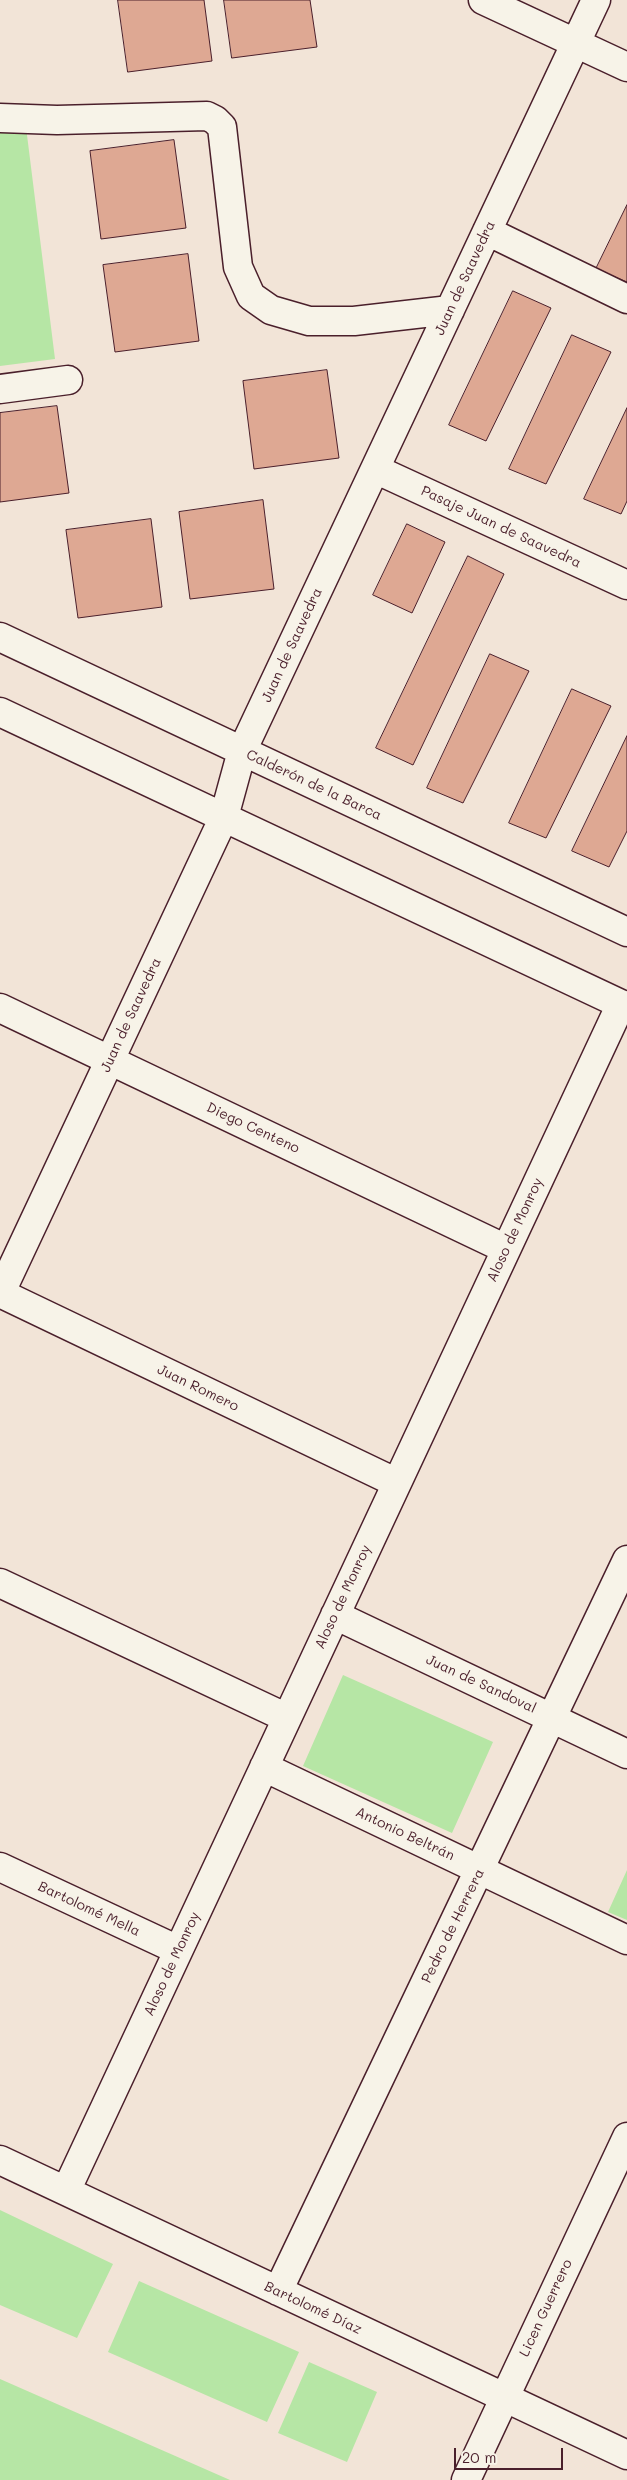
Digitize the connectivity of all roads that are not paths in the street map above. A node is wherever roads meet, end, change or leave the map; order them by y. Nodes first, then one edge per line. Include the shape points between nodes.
1 (483, 0) edge
2 (596, 0) edge
3 (575, 43) junction
4 (627, 67) edge
5 (0, 118) edge
6 (487, 231) junction
7 (627, 299) edge
8 (450, 310) junction
9 (68, 380) dead end
10 (0, 388) edge
11 (375, 468) junction
12 (627, 585) edge
13 (0, 637) edge
14 (0, 712) edge
15 (242, 751) junction
16 (224, 817) junction
17 (627, 932) edge
18 (624, 1005) edge
19 (0, 1008) edge
20 (110, 1060) junction
21 (506, 1249) junction
22 (0, 1293) edge
23 (396, 1483) junction
24 (627, 1560) edge
25 (0, 1583) edge
26 (335, 1615) junction
27 (286, 1718) junction
28 (552, 1718) junction
29 (627, 1754) edge
30 (264, 1767) junction
31 (0, 1867) edge
32 (479, 1870) junction
33 (627, 1940) edge
34 (178, 1950) junction
35 (627, 2137) edge
36 (0, 2160) edge
37 (66, 2191) junction
38 (278, 2291) junction
39 (504, 2397) junction
40 (627, 2455) edge
41 (466, 2480) edge

1 - 3 street
2 - 3 street, Juan de Saavedra
3 - 4 street
3 - 6 street, Juan de Saavedra
5 - 8 street via 57,120 207,116 222,127 238,267 251,296 271,310 309,321 354,321
6 - 7 street
6 - 8 street, Juan de Saavedra
8 - 11 street, Juan de Saavedra
9 - 10 street
11 - 12 street, Pasaje Juan de Saavedra
11 - 15 street, Juan de Saavedra
13 - 15 street, Calderón de la Barca
14 - 16 street
15 - 16 street, Juan de Saavedra
15 - 17 street, Calderón de la Barca
16 - 18 street
16 - 20 street, Juan de Saavedra
18 - 21 street, Aloso de Monroy
19 - 20 street, Diego Centeno
20 - 21 street, Diego Centeno
20 - 22 street, Juan de Saavedra
21 - 23 street, Aloso de Monroy
22 - 23 street, Juan Romero
23 - 26 street, Aloso de Monroy
24 - 28 street, Pedro de Herrera
25 - 27 street
26 - 27 street, Aloso de Monroy
26 - 28 street, Juan de Sandoval
27 - 30 street, Aloso de Monroy
28 - 29 street, Juan de Sandoval
28 - 32 street, Pedro de Herrera
30 - 32 street, Antonio Beltrán
30 - 34 street, Aloso de Monroy
31 - 34 street, Bartolomé Mella
32 - 33 street, Antonio Beltrán
32 - 38 street, Pedro de Herrera
34 - 37 street, Aloso de Monroy
35 - 39 street, Licen Guerrero
36 - 37 street, Bartolomé Díaz
37 - 38 street, Bartolomé Díaz
38 - 39 street, Bartolomé Díaz
39 - 40 street, Bartolomé Díaz
39 - 41 street, Licen Guerrero

